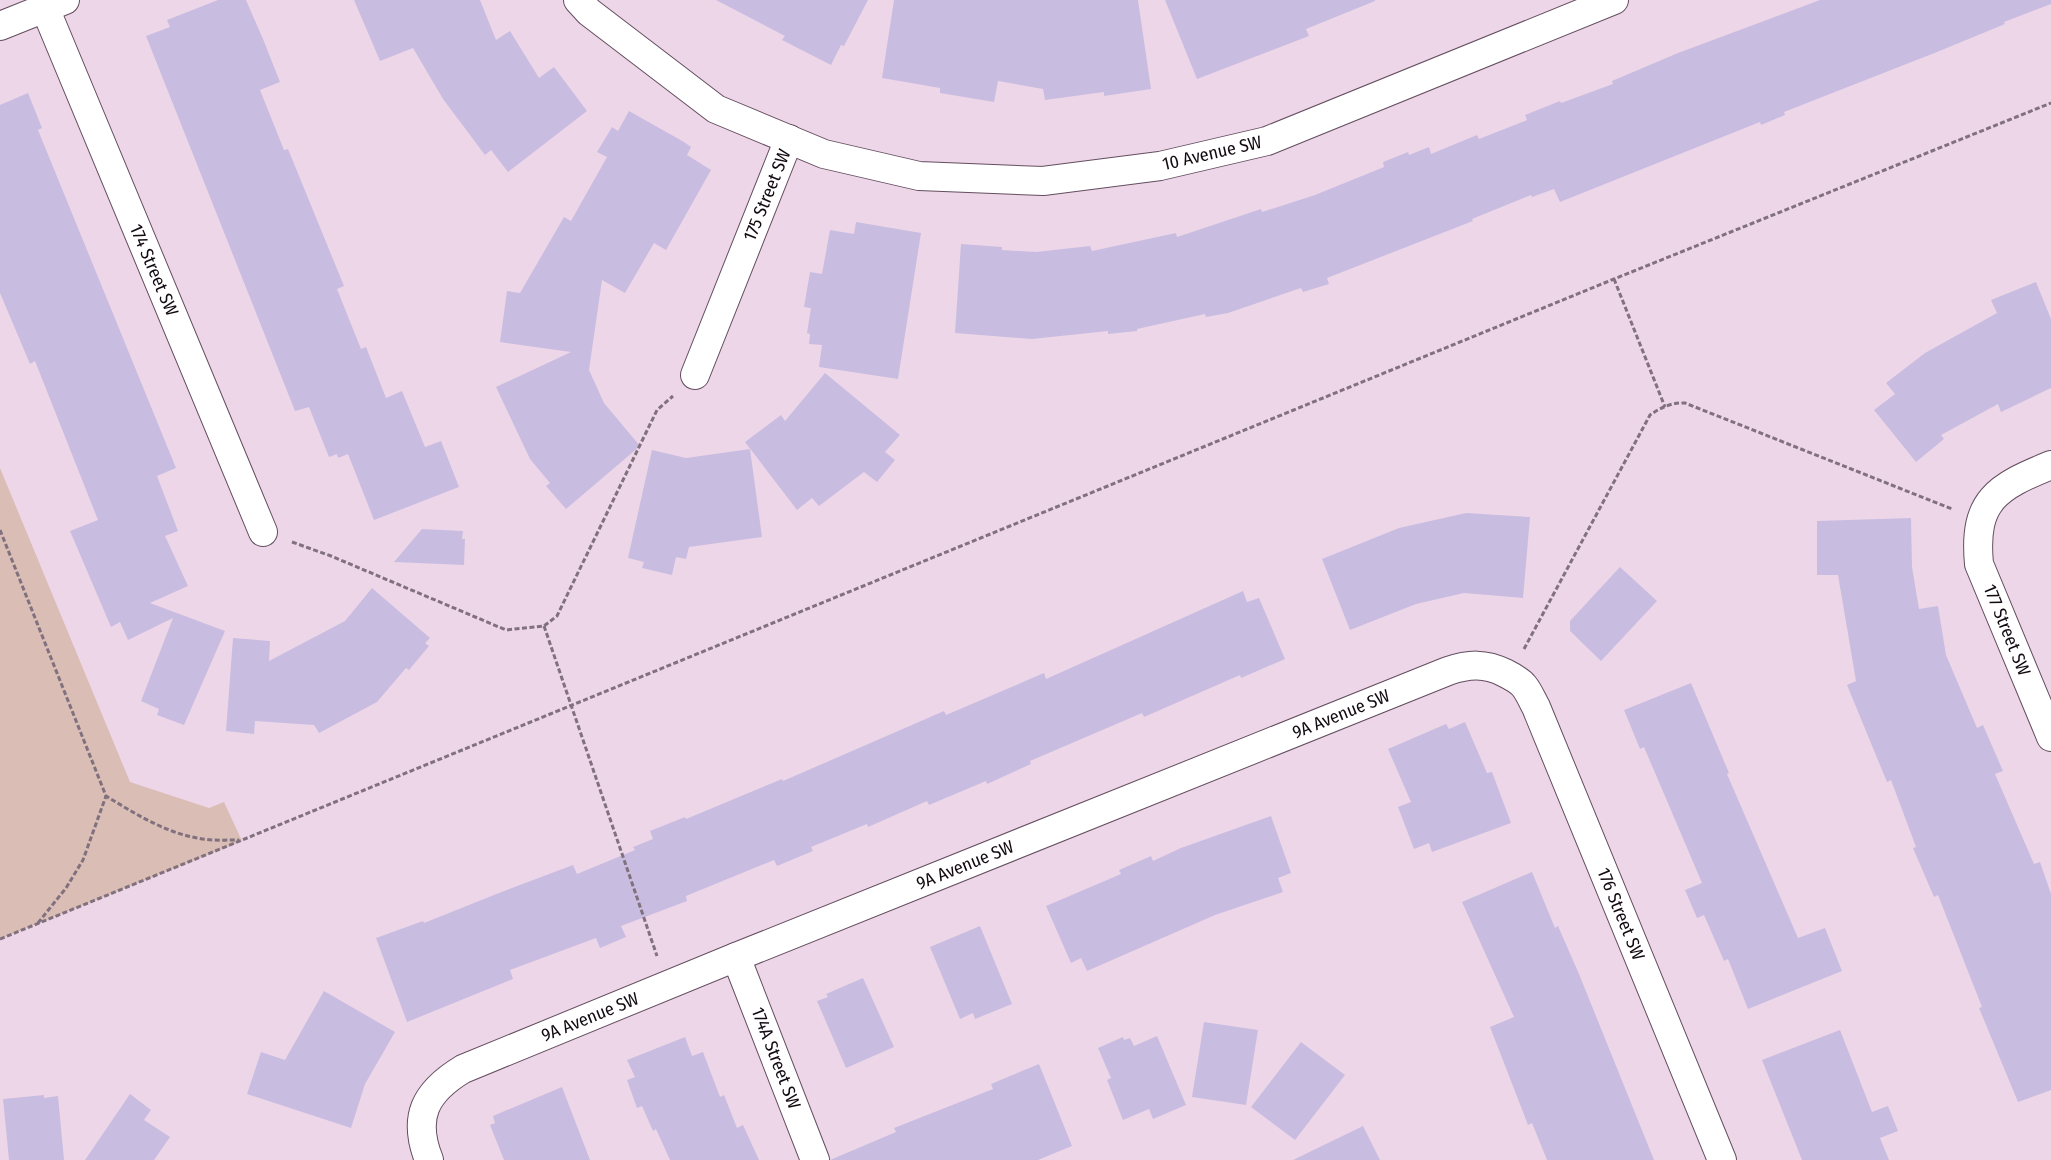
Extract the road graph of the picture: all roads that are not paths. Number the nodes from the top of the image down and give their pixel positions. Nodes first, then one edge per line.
1 (578, 0) edge
2 (1605, 2) edge
3 (55, 4) edge
4 (0, 26) edge
5 (789, 140) junction
6 (695, 375) road end
7 (2051, 465) edge
8 (263, 532) road end
9 (1510, 675) joint
10 (2051, 737) edge
11 (736, 957) junction
12 (429, 1160) edge
13 (815, 1160) edge
14 (1722, 1160) edge

1 - 5 street, 175 Street SW
2 - 5 street, 10 Avenue SW
3 - 4 street
3 - 8 street, 174 Street SW
5 - 6 street, 175 Street SW
7 - 10 street, 177 Street SW
9 - 11 street, 9A Avenue SW
9 - 14 street, 176 Street SW
11 - 12 street, 9A Avenue SW
11 - 13 street, 174A Street SW

